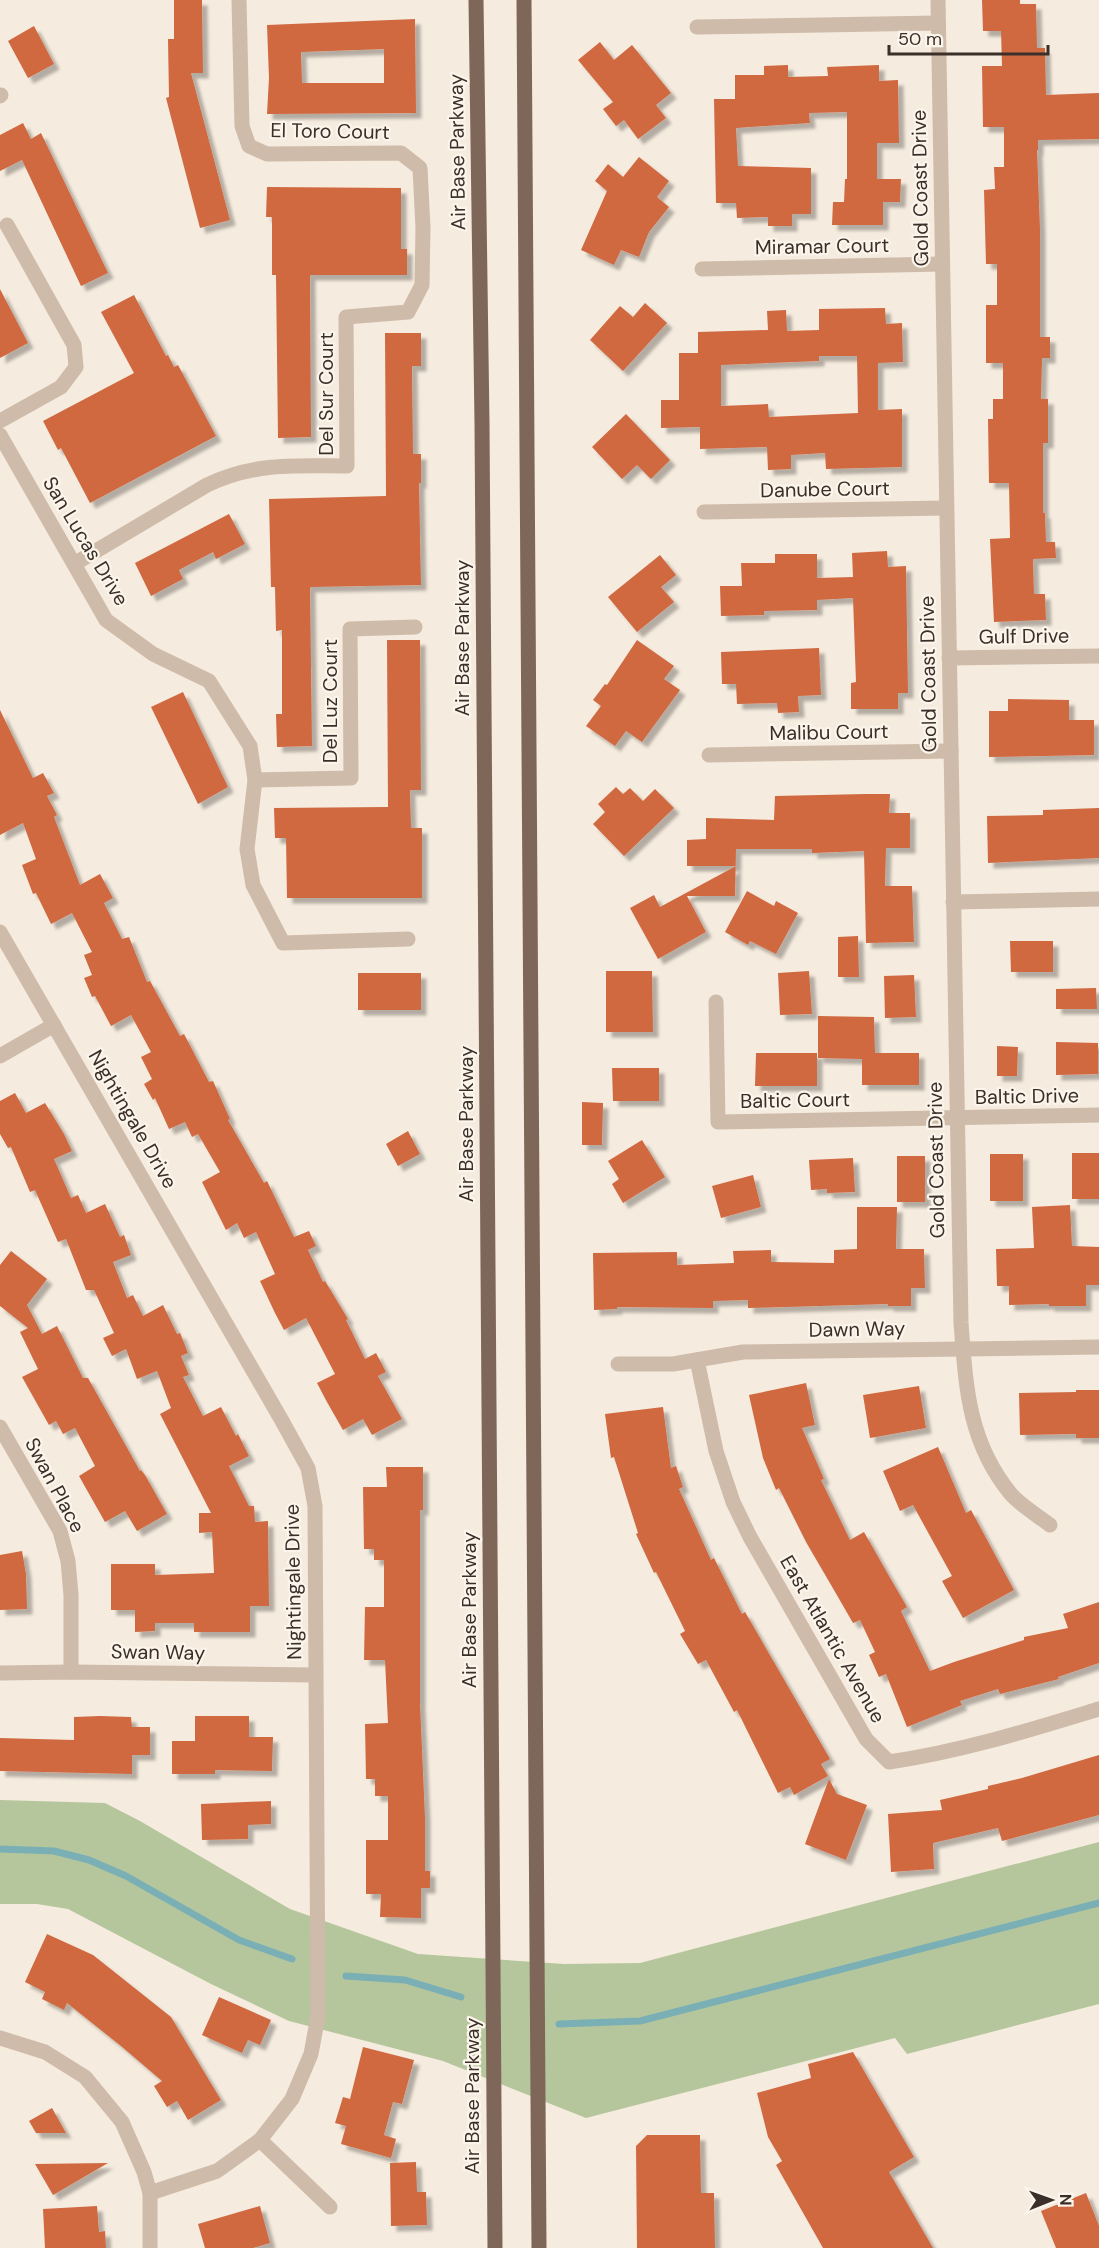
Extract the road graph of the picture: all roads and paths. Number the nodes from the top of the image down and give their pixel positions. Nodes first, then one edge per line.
1 (239, 0) edge
2 (476, 0) edge
3 (524, 0) edge
4 (938, 0) edge
5 (938, 23) junction
6 (697, 27) dead end
7 (7, 225) dead end
8 (423, 228) joint
9 (942, 264) junction
10 (702, 269) dead end
11 (0, 421) edge
12 (0, 435) edge
13 (946, 508) junction
14 (704, 512) dead end
15 (74, 564) junction
16 (416, 627) dead end
17 (1099, 656) edge
18 (950, 658) junction
19 (951, 751) junction
20 (709, 755) dead end
21 (255, 780) junction
22 (1099, 899) edge
23 (953, 902) junction
24 (0, 932) edge
25 (408, 939) dead end
26 (716, 1002) dead end
27 (54, 1025) junction
28 (0, 1056) edge
29 (1099, 1115) edge
30 (956, 1118) junction
31 (1099, 1347) edge
32 (963, 1348) junction
33 (698, 1360) junction
34 (618, 1364) dead end
35 (0, 1427) edge
36 (1050, 1525) dead end
37 (71, 1672) junction
38 (0, 1673) edge
39 (315, 1675) junction
40 (1099, 1709) edge
41 (0, 2038) edge
42 (260, 2139) junction
43 (150, 2193) junction
44 (330, 2207) dead end
45 (150, 2248) edge
46 (495, 2248) edge
47 (539, 2248) edge

1 - 8 street, El Toro Court
2 - 46 main road, Air Base Parkway
3 - 47 main road
4 - 5 street, Gold Coast Drive
5 - 6 street
5 - 9 street, Gold Coast Drive
7 - 11 street
8 - 15 street, Del Sur Court
9 - 10 street, Miramar Court
9 - 13 street, Gold Coast Drive
12 - 15 street, San Lucas Drive
13 - 14 street, Danube Court
13 - 18 street, Gold Coast Drive
15 - 21 street, San Lucas Drive
16 - 21 street, Del Luz Court
17 - 18 street, Gulf Drive
18 - 19 street, Gold Coast Drive
19 - 20 street, Malibu Court
19 - 23 street, Gold Coast Drive
21 - 25 street
22 - 23 street
23 - 30 street, Gold Coast Drive
24 - 27 street, Nightingale Drive
26 - 30 street, Baltic Court
27 - 28 street
27 - 39 street, Nightingale Drive
29 - 30 street, Baltic Drive
30 - 32 street, Gold Coast Drive
31 - 32 street, Dawn Way
32 - 33 street, Dawn Way
32 - 36 street, Gold Coast Drive
33 - 34 street, Dawn Way
33 - 40 street, East Atlantic Avenue
35 - 37 street, Swan Place
37 - 38 street, Swan Way
37 - 39 street, Swan Way
39 - 42 street, Nightingale Drive
41 - 43 street
42 - 43 street, Nightingale Drive
42 - 44 street
43 - 45 street

